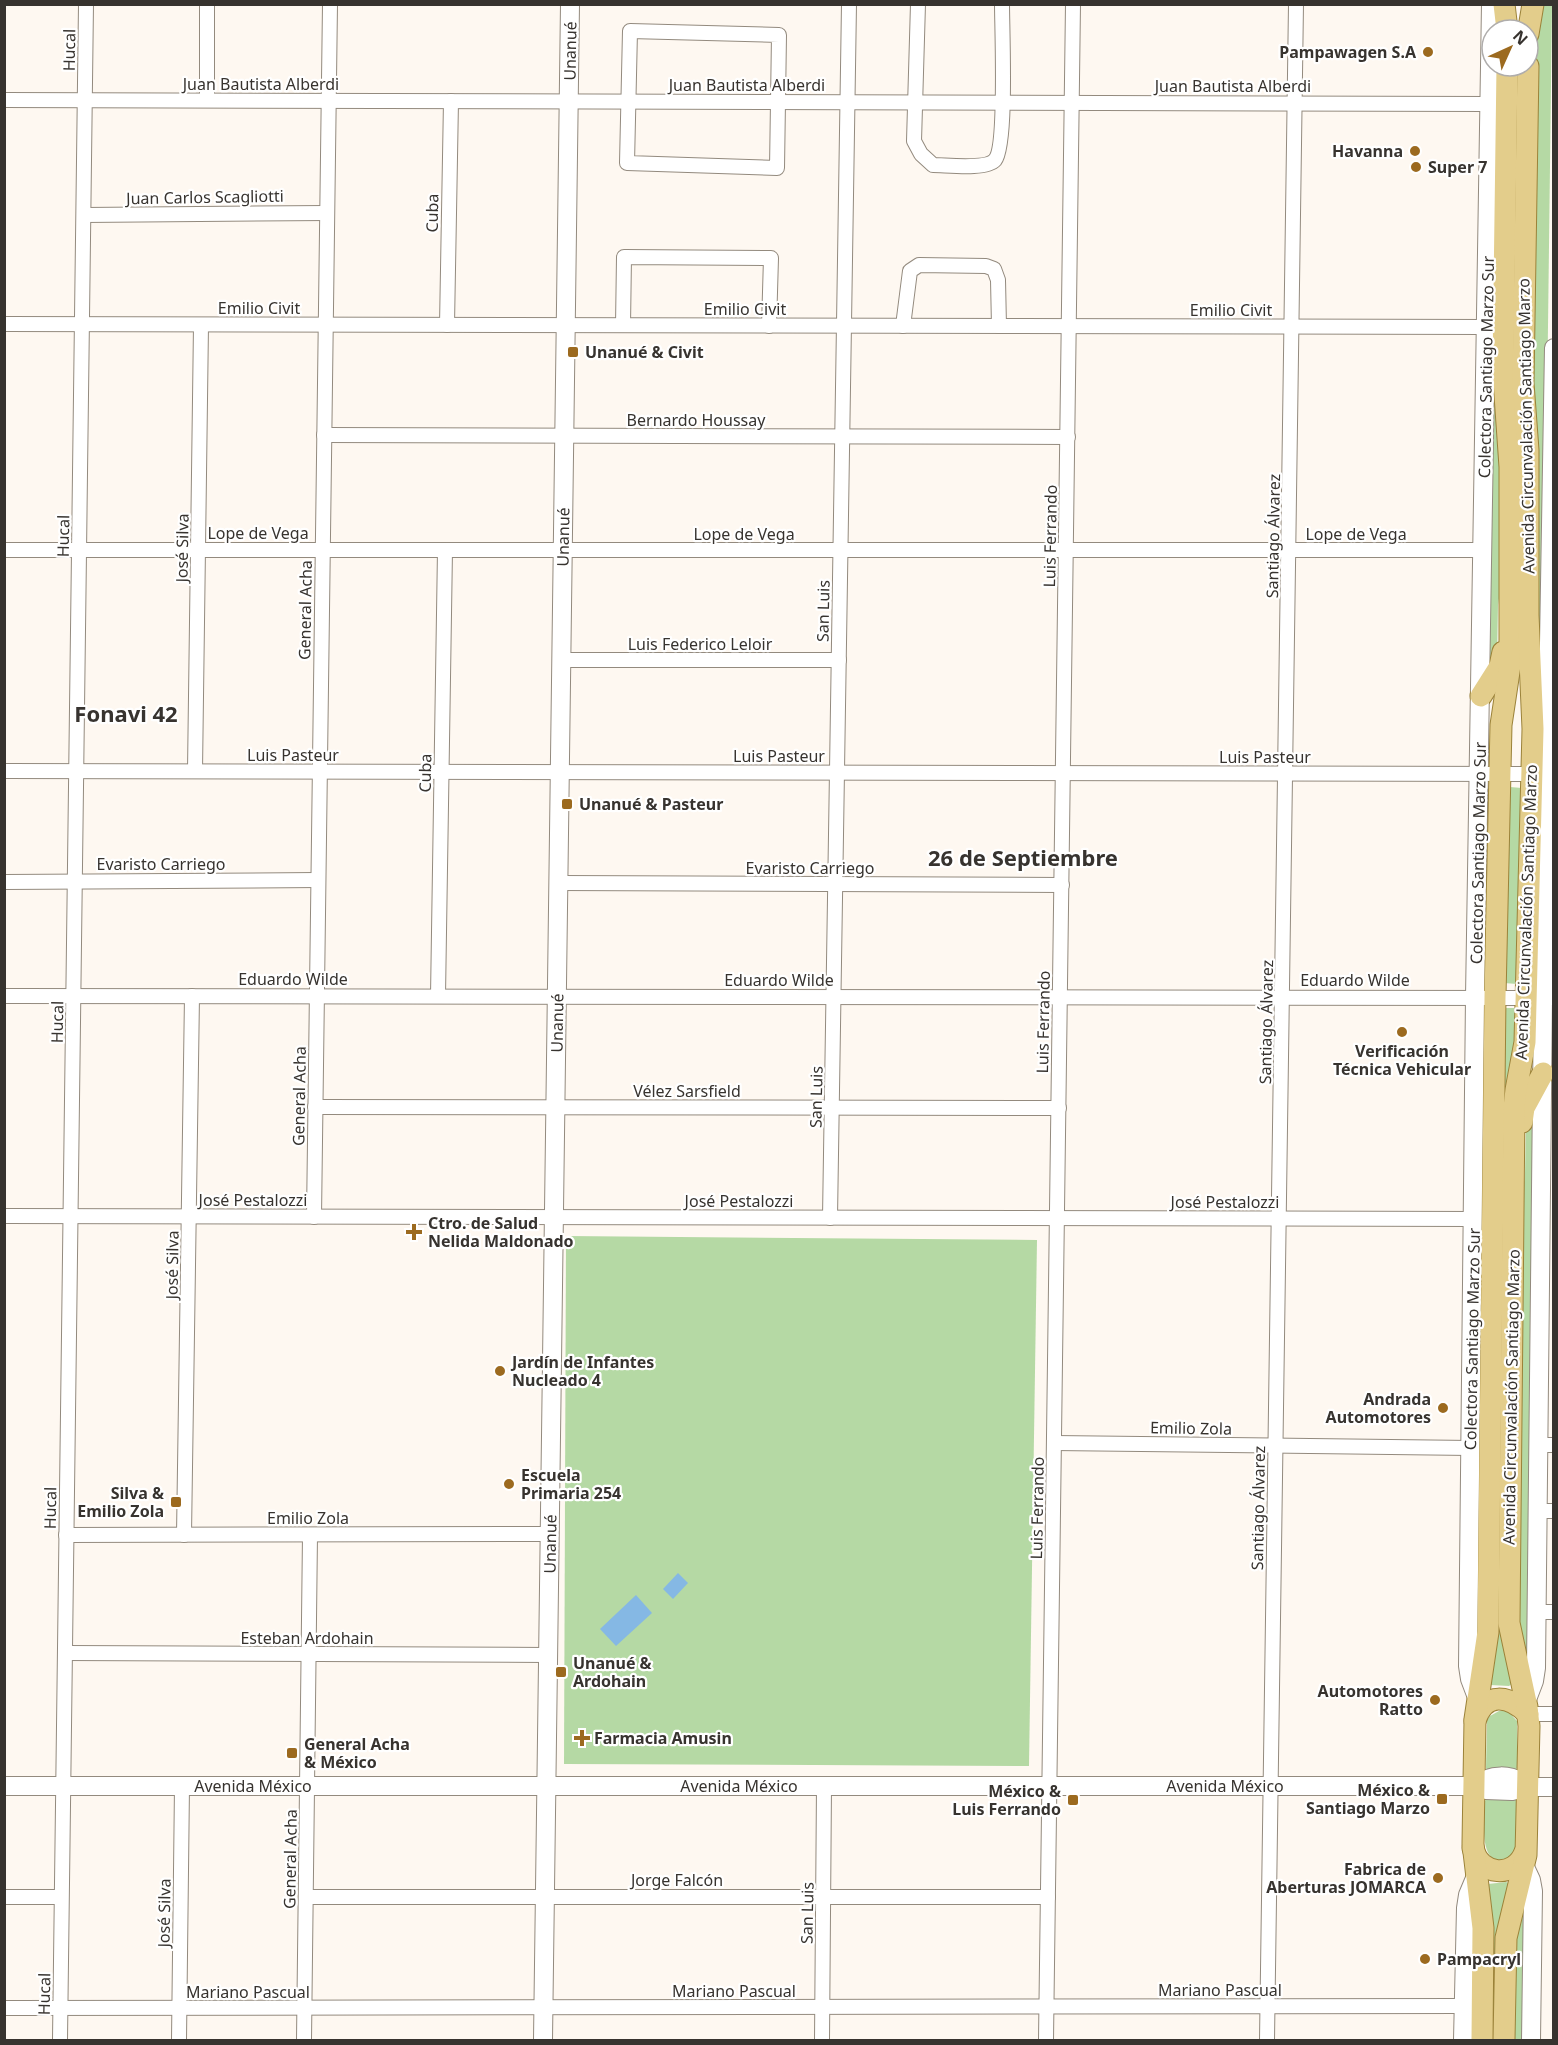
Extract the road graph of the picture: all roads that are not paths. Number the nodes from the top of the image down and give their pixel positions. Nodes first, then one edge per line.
1 (86, 4) edge
2 (207, 4) edge
3 (330, 4) edge
4 (570, 4) edge
5 (849, 4) edge
6 (918, 4) edge
7 (1002, 4) edge
8 (1073, 4) edge
9 (1296, 4) edge
10 (1491, 4) edge
11 (1507, 78) edge
12 (1528, 78) edge
13 (4, 100) edge
14 (85, 100) junction
15 (207, 100) junction
16 (328, 101) junction
17 (451, 101) junction
18 (569, 101) junction
19 (628, 102) junction
20 (778, 102) junction
21 (847, 102) junction
22 (916, 102) junction
23 (1004, 103) junction
24 (1072, 103) junction
25 (1295, 103) junction
26 (1489, 104) junction
27 (327, 213) junction
28 (84, 215) junction
29 (4, 324) edge
30 (82, 324) junction
31 (201, 325) junction
32 (326, 325) junction
33 (447, 325) junction
34 (566, 325) junction
35 (623, 325) junction
36 (769, 326) junction
37 (844, 326) junction
38 (903, 326) junction
39 (999, 326) junction
40 (1069, 326) junction
41 (1292, 327) junction
42 (1486, 327) junction
43 (1554, 348) edge
44 (324, 435) junction
45 (565, 436) junction
46 (842, 436) junction
47 (1068, 437) junction
48 (4, 550) edge
49 (79, 550) junction
50 (198, 550) junction
51 (323, 550) junction
52 (445, 550) junction
53 (563, 550) junction
54 (841, 550) junction
55 (1066, 550) junction
56 (1289, 550) junction
57 (1483, 550) junction
58 (1552, 553) edge
59 (1510, 565) junction
60 (562, 660) junction
61 (839, 660) junction
62 (1481, 696) junction
63 (4, 771) edge
64 (76, 771) junction
65 (195, 771) junction
66 (320, 772) junction
67 (442, 772) junction
68 (560, 772) junction
69 (837, 773) junction
70 (1063, 773) junction
71 (1286, 774) junction
72 (1490, 774) junction
73 (1544, 774) edge
74 (318, 880) junction
75 (75, 881) junction
76 (4, 882) edge
77 (559, 883) junction
78 (836, 884) junction
79 (1062, 885) junction
80 (4, 996) edge
81 (74, 996) junction
82 (192, 996) junction
83 (317, 996) junction
84 (438, 996) junction
85 (557, 996) junction
86 (834, 996) junction
87 (1060, 996) junction
88 (1282, 997) junction
89 (1485, 997) junction
90 (1541, 998) edge
91 (1543, 1073) junction
92 (315, 1107) junction
93 (556, 1107) junction
94 (832, 1107) junction
95 (1059, 1108) junction
96 (4, 1216) edge
97 (70, 1216) junction
98 (189, 1216) junction
99 (314, 1217) junction
100 (554, 1217) junction
101 (830, 1218) junction
102 (1057, 1218) junction
103 (1279, 1219) junction
104 (1474, 1219) junction
105 (1548, 1222) edge
106 (1513, 1227) junction
107 (1054, 1443) junction
108 (1546, 1445) edge
109 (1276, 1446) junction
110 (1471, 1448) junction
111 (1546, 1511) edge
112 (550, 1534) junction
113 (66, 1535) junction
114 (184, 1535) junction
115 (310, 1535) junction
116 (1545, 1612) edge
117 (65, 1653) junction
118 (309, 1654) junction
119 (548, 1655) junction
120 (1478, 1700) junction
121 (1527, 1708) junction
122 (1554, 1714) edge
123 (1475, 1725) junction
124 (4, 1786) edge
125 (63, 1786) junction
126 (182, 1786) junction
127 (307, 1786) junction
128 (546, 1786) junction
129 (824, 1786) junction
130 (1050, 1786) junction
131 (1271, 1786) junction
132 (1474, 1786) junction
133 (1528, 1787) junction
134 (1554, 1787) edge
135 (1473, 1844) junction
136 (1525, 1855) junction
137 (1476, 1876) junction
138 (4, 1897) edge
139 (62, 1897) junction
140 (306, 1897) junction
141 (545, 1897) junction
142 (823, 1897) junction
143 (1048, 1897) junction
144 (1268, 2006) junction
145 (1464, 2006) junction
146 (543, 2007) junction
147 (822, 2007) junction
148 (1047, 2007) junction
149 (4, 2008) edge
150 (60, 2008) junction
151 (179, 2008) junction
152 (304, 2008) junction
153 (60, 2040) edge
154 (179, 2040) edge
155 (304, 2040) edge
156 (543, 2040) edge
157 (822, 2040) edge
158 (1046, 2040) edge
159 (1267, 2040) edge
160 (1463, 2040) edge
161 (1482, 2040) edge
162 (1504, 2040) edge
163 (1531, 2040) edge

1 - 14 street, Hucal
2 - 15 street
3 - 16 street, General Acha
4 - 18 street, Unanué
5 - 21 street, San Luis
6 - 22 street
7 - 23 street
8 - 24 street, Luis Ferrando
9 - 25 street, Santiago Álvarez
10 - 26 street, Colectora Santiago Marzo Sur
11 - 59 main road, Avenida Circunvalación Santiago Marzo
12 - 73 main road, Avenida Circunvalación Santiago Marzo
13 - 14 street, Juan Bautista Alberdi
14 - 15 street, Juan Bautista Alberdi
14 - 28 street, Hucal
15 - 16 street, Juan Bautista Alberdi
16 - 17 street, Juan Bautista Alberdi
16 - 27 street, General Acha
17 - 18 street, Juan Bautista Alberdi
17 - 33 street, Cuba
18 - 19 street, Juan Bautista Alberdi
18 - 34 street, Unanué
19 - 20 street, Juan Bautista Alberdi
19 - 20 street
19 - 20 street
20 - 21 street, Juan Bautista Alberdi
21 - 22 street, Juan Bautista Alberdi
21 - 37 street, San Luis
22 - 23 street, Juan Bautista Alberdi
22 - 23 street
23 - 24 street, Juan Bautista Alberdi
24 - 25 street, Juan Bautista Alberdi
24 - 40 street, Luis Ferrando
25 - 26 street, Juan Bautista Alberdi
25 - 41 street, Santiago Álvarez
26 - 42 street, Colectora Santiago Marzo Sur
27 - 28 street, Juan Carlos Scagliotti
27 - 32 street, General Acha
28 - 30 street, Hucal
29 - 30 street, Emilio Civit
30 - 31 street, Emilio Civit
30 - 49 street, Hucal
31 - 32 street, Emilio Civit
31 - 50 street, José Silva
32 - 33 street, Emilio Civit
32 - 44 street, General Acha
33 - 34 street, Emilio Civit
34 - 35 street, Emilio Civit
34 - 45 street, Unanué
35 - 36 street, Emilio Civit
35 - 36 street
36 - 37 street, Emilio Civit
37 - 38 street, Emilio Civit
37 - 46 street, San Luis
38 - 39 street, Emilio Civit
38 - 39 street
39 - 40 street, Emilio Civit
40 - 41 street, Emilio Civit
40 - 47 street, Luis Ferrando
41 - 42 street, Emilio Civit
41 - 56 street, Santiago Álvarez
42 - 57 street, Colectora Santiago Marzo Sur
43 - 58 street
44 - 45 street, Bernardo Houssay
44 - 51 street, General Acha
45 - 46 street, Bernardo Houssay
45 - 53 street, Unanué
46 - 47 street, Bernardo Houssay
46 - 54 street, San Luis
47 - 55 street, Luis Ferrando
48 - 49 street, Lope de Vega
49 - 50 street, Lope de Vega
49 - 64 street, Hucal
50 - 51 street, Lope de Vega
50 - 65 street, José Silva
51 - 52 street, Lope de Vega
51 - 66 street, General Acha
52 - 53 street, Lope de Vega
52 - 67 street, Cuba
53 - 54 street, Lope de Vega
53 - 60 street, Unanué
54 - 55 street, Lope de Vega
54 - 61 street, San Luis
55 - 56 street, Lope de Vega
55 - 70 street, Luis Ferrando
56 - 57 street, Lope de Vega
56 - 71 street, Santiago Álvarez
57 - 62 street, Colectora Santiago Marzo Sur
58 - 73 street
59 - 62 main road
59 - 72 main road, Avenida Circunvalación Santiago Marzo
60 - 61 street, Luis Federico Leloir
60 - 68 street, Unanué
61 - 69 street, San Luis
62 - 72 street, Colectora Santiago Marzo Sur
63 - 64 street, Luis Pasteur
64 - 65 street, Luis Pasteur
64 - 75 street, Hucal
65 - 66 street, Luis Pasteur
66 - 67 street, Luis Pasteur
66 - 74 street, General Acha
67 - 68 street, Luis Pasteur
67 - 84 street, Cuba
68 - 69 street, Luis Pasteur
68 - 77 street, Unanué
69 - 70 street, Luis Pasteur
69 - 78 street, San Luis
70 - 71 street, Luis Pasteur
70 - 79 street, Luis Ferrando
71 - 72 street, Luis Pasteur
71 - 88 street, Santiago Álvarez
72 - 73 street, Luis Pasteur
72 - 89 main road, Avenida Circunvalación Santiago Marzo
73 - 90 main road, Avenida Circunvalación Santiago Marzo
74 - 75 street, Evaristo Carriego
74 - 83 street, General Acha
75 - 76 street, Evaristo Carriego
75 - 81 street, Hucal
77 - 78 street, Evaristo Carriego
77 - 85 street, Unanué
78 - 79 street, Evaristo Carriego
78 - 86 street, San Luis
79 - 87 street, Luis Ferrando
80 - 81 street, Eduardo Wilde
81 - 82 street, Eduardo Wilde
81 - 97 street, Hucal
82 - 83 street, Eduardo Wilde
82 - 98 street, José Silva
83 - 84 street, Eduardo Wilde
83 - 92 street, General Acha
84 - 85 street, Eduardo Wilde
85 - 86 street, Eduardo Wilde
85 - 93 street, Unanué
86 - 87 street, Eduardo Wilde
86 - 94 street, San Luis
87 - 88 street, Eduardo Wilde
87 - 95 street, Luis Ferrando
88 - 89 street, Eduardo Wilde
88 - 103 street, Santiago Álvarez
89 - 90 street, Eduardo Wilde
89 - 104 street, Colectora Santiago Marzo Sur
89 - 120 main road, Avenida Circunvalación Santiago Marzo
90 - 91 street
90 - 106 main road, Avenida Circunvalación Santiago Marzo
91 - 105 street
91 - 106 main road
92 - 93 street, Vélez Sarsfield
92 - 99 street, General Acha
93 - 94 street, Vélez Sarsfield
93 - 100 street, Unanué
94 - 95 street, Vélez Sarsfield
94 - 101 street, San Luis
95 - 102 street, Luis Ferrando
96 - 97 street, José Pestalozzi
97 - 98 street, José Pestalozzi
97 - 113 street, Hucal
98 - 99 street, José Pestalozzi
98 - 114 street, José Silva
99 - 100 street, José Pestalozzi
100 - 101 street, José Pestalozzi
100 - 112 street, Unanué
101 - 102 street, José Pestalozzi
102 - 103 street, José Pestalozzi
102 - 107 street, Luis Ferrando
103 - 104 street, José Pestalozzi
103 - 109 street, Santiago Álvarez
104 - 110 street, Colectora Santiago Marzo Sur
105 - 108 street
106 - 121 main road, Avenida Circunvalación Santiago Marzo
107 - 109 street, Emilio Zola
107 - 130 street, Luis Ferrando
108 - 111 street
109 - 110 street, Emilio Zola
109 - 131 street, Santiago Álvarez
110 - 120 street, Colectora Santiago Marzo Sur
111 - 116 street
112 - 115 street, Emilio Zola
112 - 119 street, Unanué
113 - 114 street, Emilio Zola
113 - 117 street, Hucal
114 - 115 street, Emilio Zola
115 - 118 street, General Acha
116 - 121 street
117 - 118 street, Esteban Ardohain
117 - 125 street, Hucal
118 - 119 street, Esteban Ardohain
118 - 127 street, General Acha
119 - 128 street, Unanué
120 - 123 main road, Avenida Circunvalación Santiago Marzo
121 - 122 street
121 - 123 main road
121 - 133 main road, Avenida Circunvalación Santiago Marzo
123 - 132 main road, Avenida Circunvalación Santiago Marzo
124 - 125 street, Avenida México
125 - 126 street, Avenida México
125 - 139 street, Hucal
126 - 127 street, Avenida México
126 - 151 street, José Silva
127 - 128 street, Avenida México
127 - 140 street, General Acha
128 - 129 street, Avenida México
128 - 141 street, Unanué
129 - 130 street, Avenida México
129 - 142 street, San Luis
130 - 131 street, Avenida México
130 - 143 street, Luis Ferrando
131 - 132 street, Avenida México
131 - 144 street, Santiago Álvarez
132 - 133 street, Avenida México
132 - 135 main road, Avenida Circunvalación Santiago Marzo
133 - 134 street, Avenida México
133 - 136 main road, Avenida Circunvalación Santiago Marzo
135 - 136 main road
135 - 137 main road, Avenida Circunvalación Santiago Marzo
136 - 162 main road, Avenida Circunvalación Santiago Marzo
136 - 163 street
137 - 145 street
137 - 161 main road, Avenida Circunvalación Santiago Marzo
138 - 139 street
139 - 150 street, Hucal
140 - 141 street, Jorge Falcón
140 - 152 street, General Acha
141 - 142 street, Jorge Falcón
141 - 146 street, Unanué
142 - 143 street, Jorge Falcón
142 - 147 street, San Luis
143 - 148 street, Luis Ferrando
144 - 145 street, Mariano Pascual
144 - 148 street, Mariano Pascual
144 - 159 street, Santiago Álvarez
145 - 160 street
146 - 147 street, Mariano Pascual
146 - 152 street, Mariano Pascual
146 - 156 street, Unanué
147 - 148 street, Mariano Pascual
147 - 157 street, San Luis
148 - 158 street, Luis Ferrando
149 - 150 street, Mariano Pascual
150 - 151 street, Mariano Pascual
150 - 153 street, Hucal
151 - 152 street, Mariano Pascual
151 - 154 street, José Silva
152 - 155 street, General Acha

